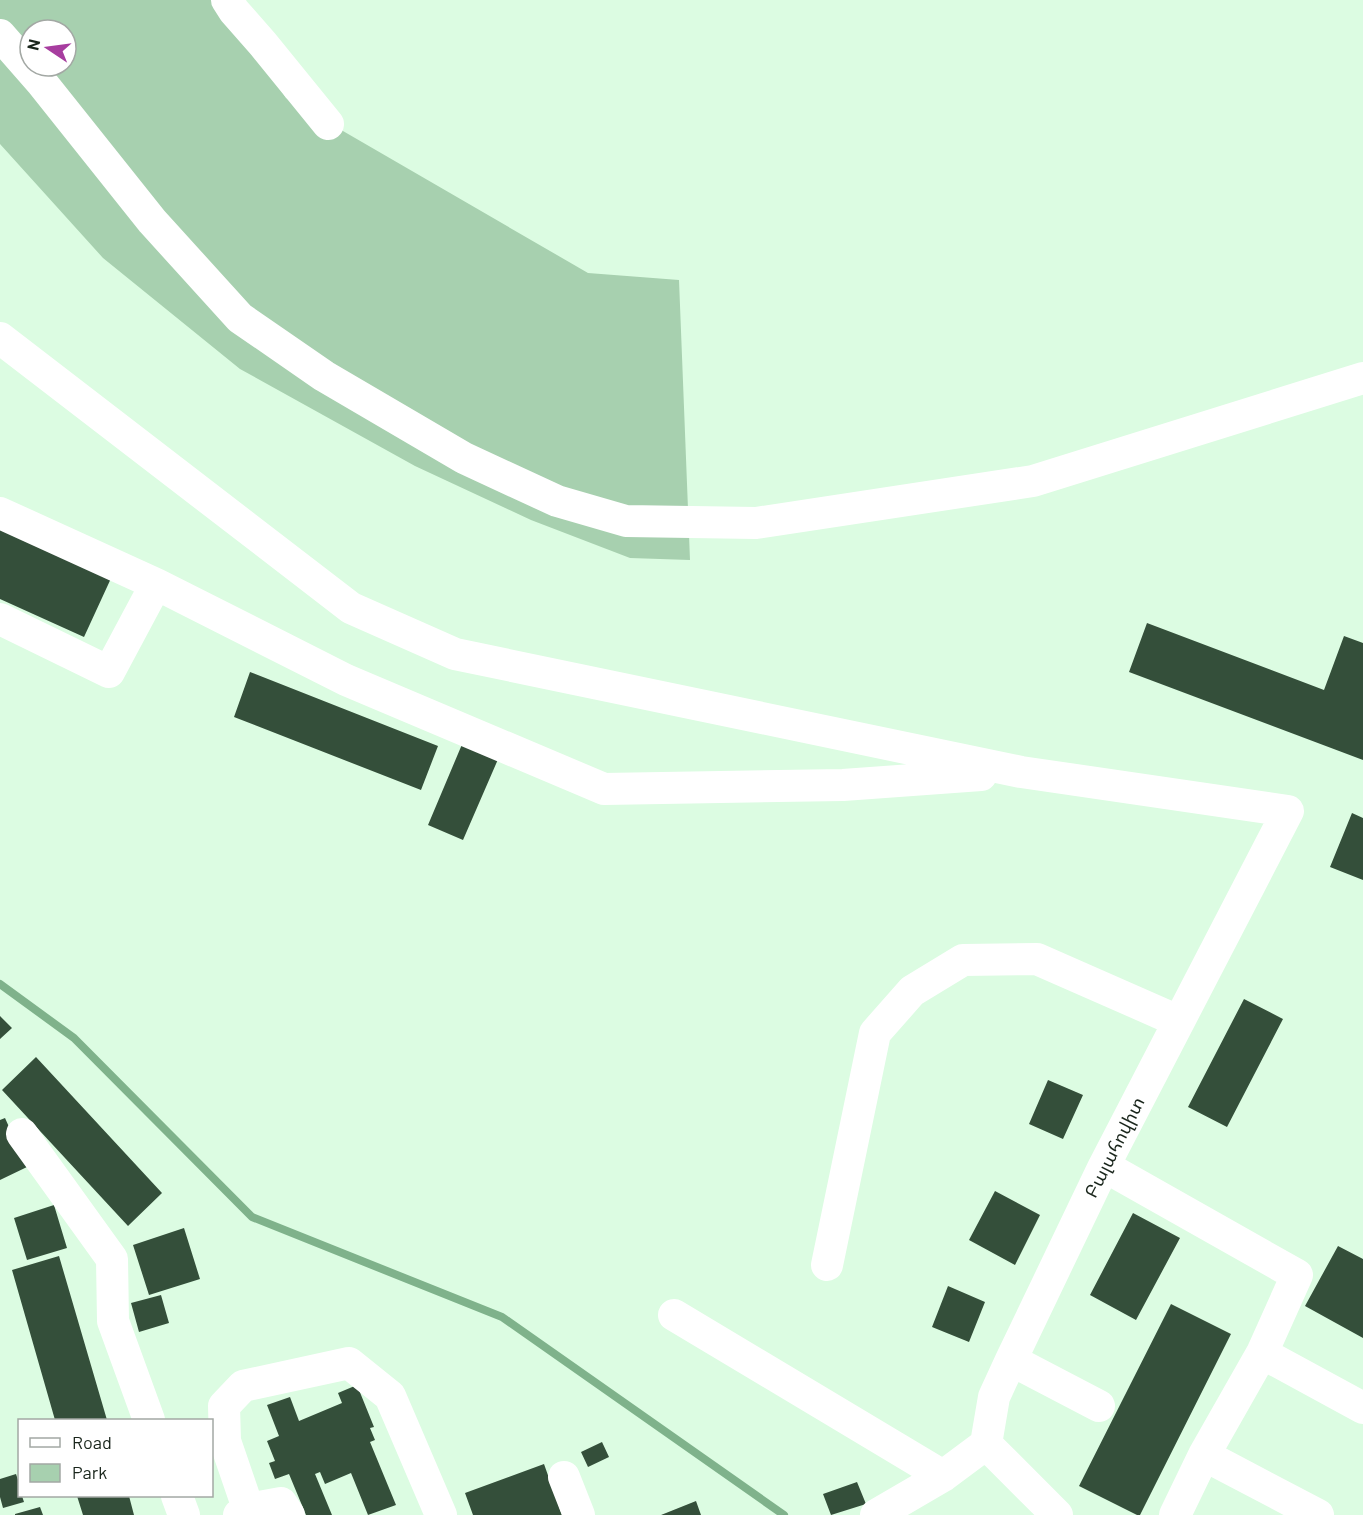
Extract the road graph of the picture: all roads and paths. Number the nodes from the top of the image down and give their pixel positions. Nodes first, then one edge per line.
1 (227, 0) edge
2 (0, 35) edge
3 (328, 124) dead end
4 (0, 338) edge
5 (1363, 378) edge
6 (0, 513) edge
7 (156, 584) junction
8 (0, 619) edge
9 (1021, 772) junction
10 (1178, 1021) junction
11 (22, 1134) dead end
12 (1104, 1166) junction
13 (827, 1265) dead end
14 (674, 1315) dead end
15 (1262, 1353) junction
16 (1011, 1360) junction
17 (1099, 1406) dead end
18 (1363, 1408) edge
19 (149, 1419) edge
20 (987, 1444) junction
21 (1204, 1455) junction
22 (943, 1476) junction
23 (564, 1477) dead end
24 (177, 1497) edge
25 (244, 1513) edge
26 (184, 1515) edge
27 (290, 1515) edge
28 (441, 1515) edge
29 (579, 1515) edge
30 (876, 1515) edge
31 (1057, 1515) edge
32 (1175, 1515) edge
33 (1318, 1515) edge

1 - 3 street
2 - 5 street
4 - 9 street
6 - 7 street
7 - 8 street
7 - 9 street
9 - 10 street, Բալահովիտ
10 - 12 street, Բալահովիտ
10 - 13 street
11 - 19 street
12 - 15 street
12 - 16 street, Բալահովիտ
14 - 22 street
15 - 18 street
15 - 21 street
16 - 17 street
16 - 20 street, Բալահովիտ
20 - 22 street
20 - 31 street
21 - 32 street
21 - 33 street
22 - 30 street
23 - 29 street
24 - 26 street
25 - 27 street
25 - 28 street

